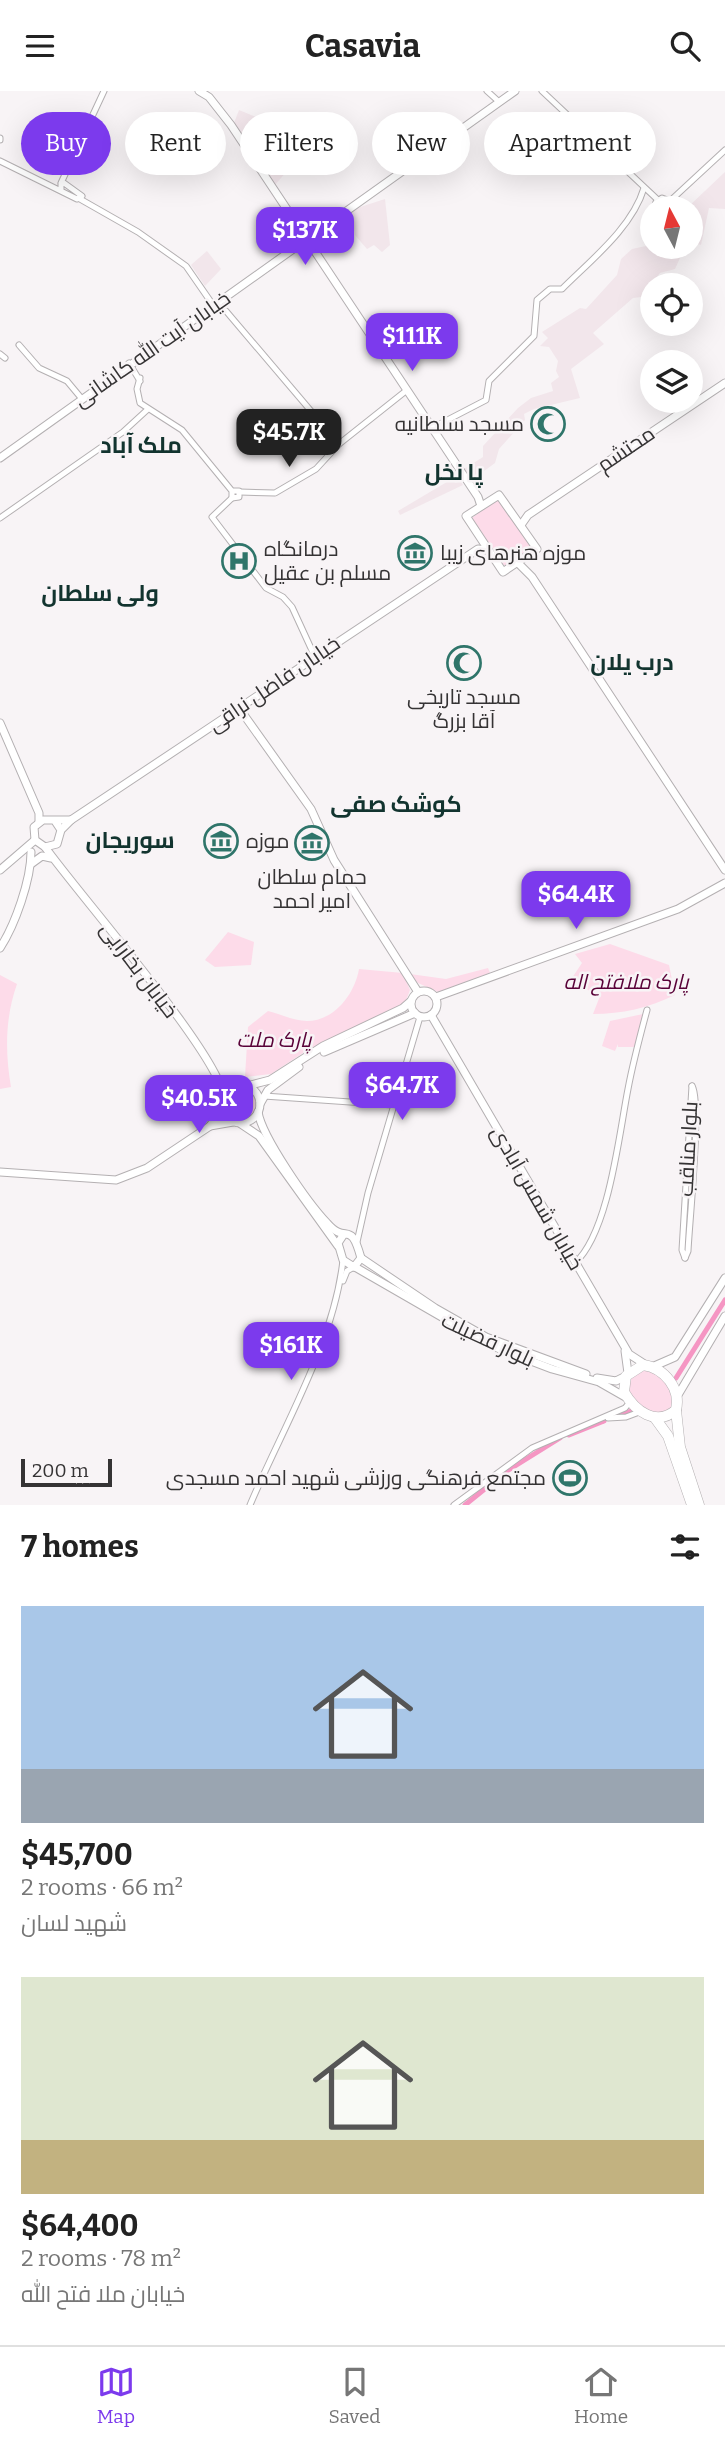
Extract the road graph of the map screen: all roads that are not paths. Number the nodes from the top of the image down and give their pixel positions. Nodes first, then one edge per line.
1 (104, 91) edge
2 (199, 91) edge
3 (487, 91) edge
4 (509, 91) edge
5 (515, 91) edge
6 (542, 91) edge
7 (497, 100) junction
8 (725, 149) edge
9 (0, 161) edge
10 (62, 184) junction
11 (647, 190) junction
12 (653, 196) edge
13 (675, 196) edge
14 (360, 200) junction
15 (303, 240) junction
16 (214, 303) junction
17 (19, 345) dead end
18 (130, 364) junction
19 (725, 383) edge
20 (407, 390) junction
21 (82, 398) junction
22 (147, 410) junction
23 (433, 429) junction
24 (339, 444) junction
25 (0, 457) edge
26 (232, 495) junction
27 (484, 504) junction
28 (527, 515) junction
29 (515, 517) junction
30 (0, 518) edge
31 (521, 525) junction
32 (480, 538) junction
33 (478, 549) junction
34 (488, 550) junction
35 (520, 560) junction
36 (315, 657) junction
37 (239, 708) junction
38 (0, 723) edge
39 (39, 813) junction
40 (51, 820) junction
41 (71, 820) junction
42 (38, 822) junction
43 (61, 830) junction
44 (40, 845) junction
45 (54, 846) junction
46 (31, 852) junction
47 (16, 858) junction
48 (57, 862) junction
49 (31, 864) junction
50 (724, 868) edge
51 (0, 870) edge
52 (725, 883) edge
53 (725, 889) edge
54 (715, 890) junction
55 (0, 948) edge
56 (418, 992) junction
57 (436, 997) junction
58 (411, 1001) junction
59 (647, 1010) dead end
60 (417, 1015) junction
61 (431, 1015) junction
62 (218, 1075) junction
63 (238, 1086) junction
64 (247, 1086) junction
65 (264, 1090) junction
66 (223, 1097) junction
67 (393, 1105) junction
68 (222, 1108) junction
69 (259, 1108) junction
70 (237, 1123) junction
71 (210, 1126) junction
72 (0, 1172) edge
73 (360, 1221) junction
74 (344, 1234) junction
75 (357, 1242) junction
76 (338, 1246) junction
77 (361, 1258) junction
78 (685, 1258) joint
79 (343, 1260) junction
80 (575, 1263) junction
81 (355, 1267) junction
82 (725, 1278) edge
83 (725, 1316) edge
84 (485, 1339) junction
85 (623, 1344) junction
86 (650, 1366) junction
87 (627, 1374) junction
88 (678, 1395) junction
89 (629, 1400) junction
90 (676, 1410) junction
91 (642, 1411) junction
92 (601, 1418) junction
93 (655, 1418) junction
94 (287, 1431) junction
95 (252, 1505) edge
96 (454, 1505) edge
97 (692, 1505) edge
98 (699, 1505) edge

1 - 10 street
2 - 15 main road
3 - 7 street
4 - 7 main road
5 - 14 main road
6 - 11 street
7 - 14 main road
8 - 13 street
9 - 10 street
10 - 16 street
11 - 12 street
11 - 23 street
14 - 15 main road, خیابان آیت الله کاشانی
15 - 16 main road, خیابان آیت الله کاشانی
15 - 20 main road
16 - 18 main road, خیابان آیت الله کاشانی
16 - 24 street
17 - 21 street
18 - 21 main road, خیابان آیت الله کاشانی
18 - 22 street
19 - 28 main road, محتشم
20 - 23 main road
20 - 24 street
21 - 25 main road, خیابان آیت الله کاشانی
22 - 26 street
22 - 30 street
23 - 27 main road
24 - 26 street
26 - 36 street
27 - 29 main road
27 - 32 main road
28 - 29 main road, محتشم
28 - 31 main road, محتشم
29 - 31 main road
31 - 35 main road
32 - 33 main road
32 - 34 main road
33 - 34 main road
33 - 36 main road, خیابان فاضل نراقی
34 - 35 main road
35 - 50 main road
36 - 37 main road, خیابان فاضل نراقی
37 - 41 main road, خیابان فاضل نراقی
37 - 56 main road
38 - 39 main road
39 - 40 main road
39 - 42 main road
40 - 41 main road
40 - 42 main road
40 - 43 main road
41 - 43 main road, خیابان فاضل نراقی
42 - 44 main road
43 - 45 main road
44 - 45 main road
44 - 46 main road
44 - 47 main road
44 - 48 main road, خیابان بخارایی
45 - 48 main road, خیابان بخارایی
46 - 47 main road
46 - 49 main road
47 - 51 main road
48 - 49 main road
48 - 62 main road, خیابان بخارایی
49 - 55 main road
50 - 54 main road
52 - 54 main road
53 - 54 main road
54 - 57 main road
56 - 57 main road
56 - 58 main road
57 - 61 main road
58 - 60 main road
58 - 65 main road
59 - 80 street
60 - 61 main road
60 - 65 main road
60 - 67 street
61 - 80 main road, خیابان شمس آبادی
62 - 63 main road, خیابان بخارایی
62 - 66 main road, خیابان بخارایی
63 - 64 main road
63 - 66 main road
64 - 65 main road
64 - 69 main road
65 - 67 street
65 - 69 main road
66 - 68 main road
67 - 73 street
68 - 70 main road
68 - 71 main road
69 - 70 main road
69 - 74 main road
70 - 71 main road
70 - 76 main road
71 - 72 main road
73 - 74 street
73 - 75 street
74 - 75 main road
74 - 76 main road
75 - 77 main road
76 - 79 main road
77 - 81 main road
77 - 84 main road, بلوار فضیلت
78 - 78 street, بلوار مناقب
79 - 81 main road, بلوار فضیلت
79 - 94 street
80 - 85 main road, خیابان شمس آبادی
81 - 84 main road, بلوار فضیلت
81 - 94 street
82 - 86 main road
83 - 88 main road
84 - 87 main road, بلوار فضیلت
84 - 89 main road, بلوار فضیلت
85 - 86 main road
85 - 87 main road
86 - 87 highway
86 - 88 highway
87 - 89 highway
88 - 90 highway
89 - 91 highway
89 - 92 street
90 - 93 highway
90 - 98 highway
91 - 92 street
91 - 93 highway
92 - 96 street
93 - 97 highway
94 - 95 street

